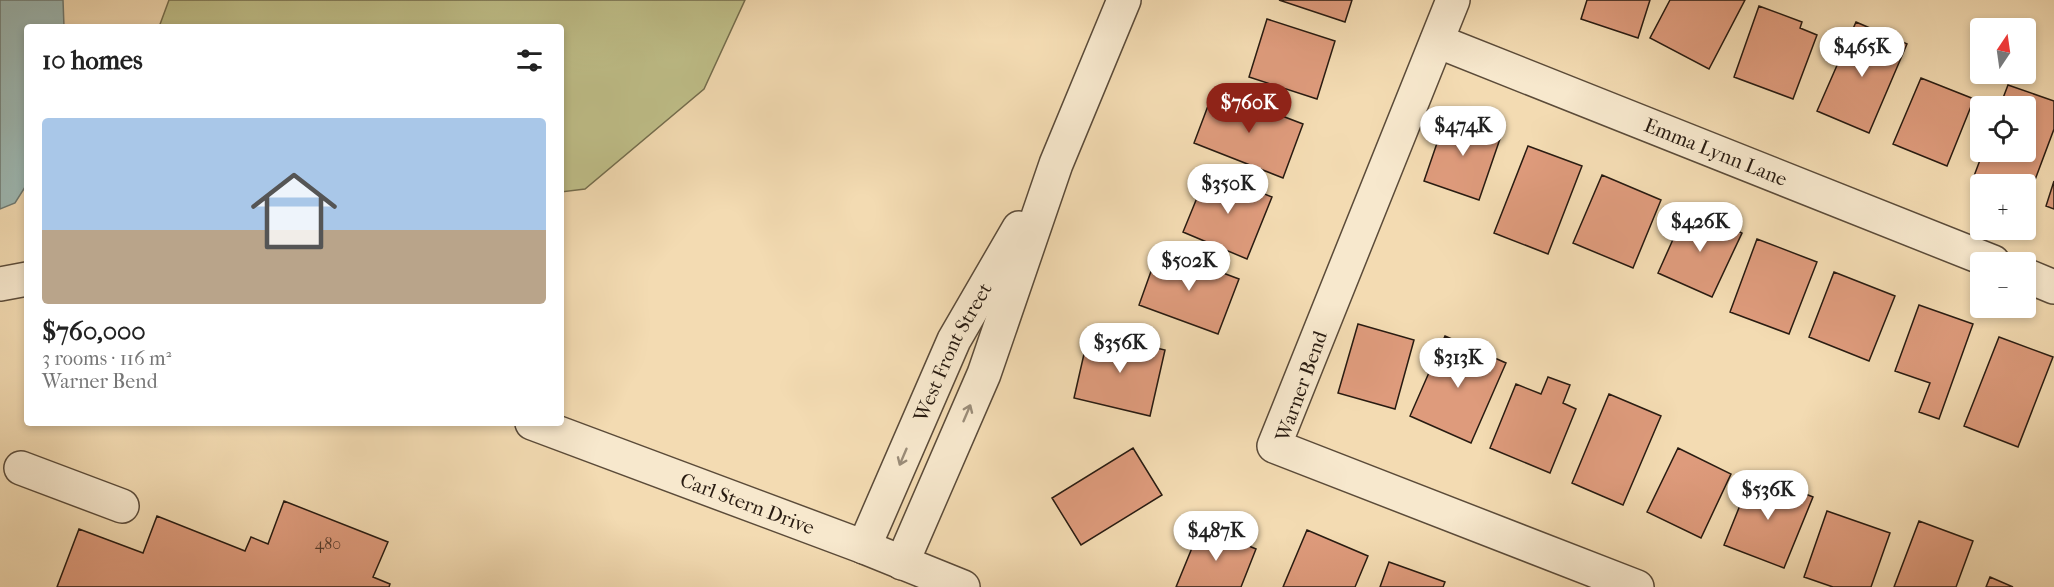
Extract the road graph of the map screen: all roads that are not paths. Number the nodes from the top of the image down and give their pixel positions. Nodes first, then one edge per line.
1 (1124, 0) edge
2 (1453, 0) edge
3 (1437, 41) junction
4 (1056, 164) junction
5 (1970, 253) edge
6 (2036, 280) edge
7 (2054, 287) edge
8 (540, 426) edge
9 (11, 474) edge
10 (122, 506) dead end
11 (864, 548) junction
12 (902, 562) junction
13 (963, 587) edge
14 (1637, 587) edge

1 - 4 street, West Front Street
2 - 3 street, Warner Bend
3 - 5 street, Emma Lynn Lane
3 - 14 street, Warner Bend
4 -> 11 street, West Front Street
12 -> 4 street, West Front Street
6 - 7 street
8 - 11 street, Carl Stern Drive
9 - 10 street
11 - 12 street, Carl Stern Drive
12 - 13 street, Carl Stern Drive

